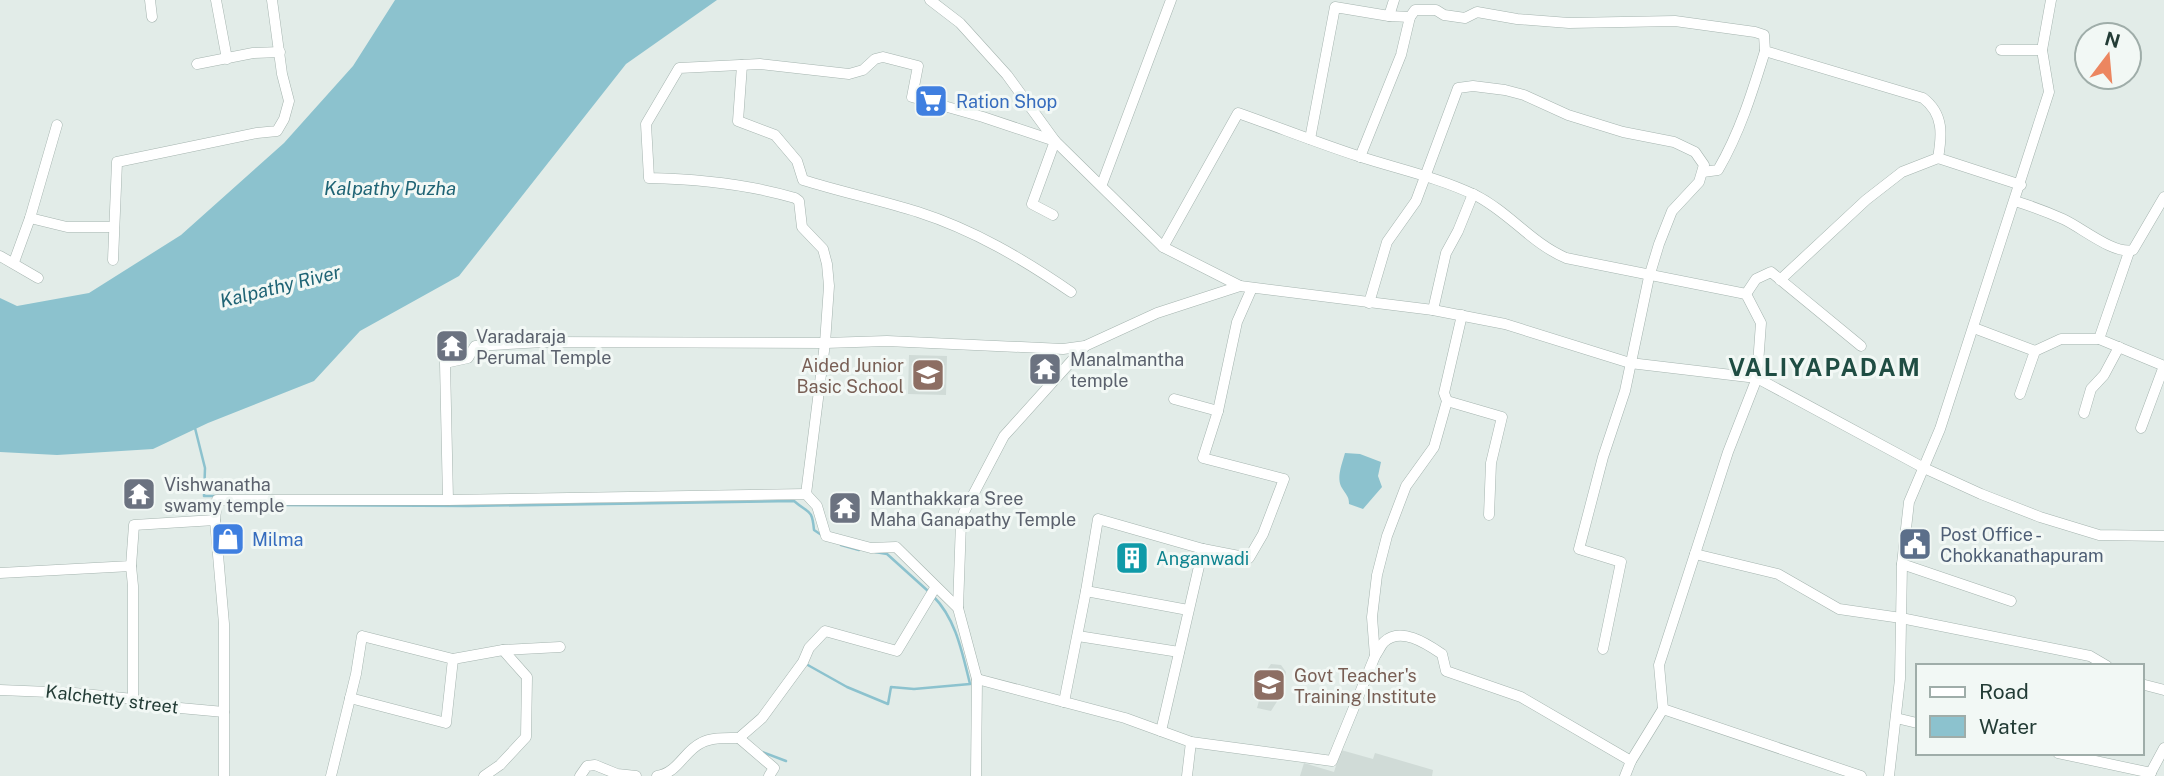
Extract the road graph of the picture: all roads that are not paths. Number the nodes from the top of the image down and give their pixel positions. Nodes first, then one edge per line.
1 (150, 0) edge
2 (216, 0) edge
3 (272, 0) edge
4 (930, 0) edge
5 (1171, 0) edge
6 (1394, 0) edge
7 (2051, 0) edge
8 (1335, 4) edge
9 (1389, 16) junction
10 (152, 17) dead end
11 (1410, 17) junction
12 (2001, 50) dead end
13 (2042, 50) junction
14 (1765, 51) junction
15 (279, 52) junction
16 (227, 59) junction
17 (197, 64) dead end
18 (741, 65) junction
19 (57, 125) dead end
20 (1310, 139) junction
21 (1055, 141) junction
22 (1360, 157) junction
23 (1938, 158) junction
24 (1703, 172) junction
25 (1425, 174) junction
26 (805, 181) junction
27 (1102, 184) junction
28 (2021, 185) junction
29 (1473, 194) junction
30 (2164, 197) edge
31 (795, 198) junction
32 (2015, 201) junction
33 (1053, 215) dead end
34 (30, 218) junction
35 (114, 227) junction
36 (1163, 247) junction
37 (2129, 252) junction
38 (0, 256) edge
39 (113, 260) dead end
40 (14, 262) junction
41 (1649, 276) junction
42 (38, 278) dead end
43 (1780, 280) junction
44 (1240, 286) junction
45 (1252, 288) junction
46 (1071, 292) dead end
47 (1746, 294) junction
48 (1369, 303) junction
49 (1433, 310) junction
50 (1462, 315) junction
51 (1973, 328) junction
52 (2099, 339) junction
53 (825, 343) junction
54 (1085, 346) junction
55 (1861, 346) dead end
56 (2119, 347) junction
57 (2035, 351) junction
58 (1630, 363) junction
59 (2164, 366) edge
60 (1757, 378) junction
61 (2020, 394) dead end
62 (1174, 399) dead end
63 (1447, 401) junction
64 (1218, 411) junction
65 (2084, 413) dead end
66 (2141, 428) dead end
67 (1923, 468) junction
68 (806, 494) junction
69 (448, 500) junction
70 (1489, 515) dead end
71 (215, 520) junction
72 (2164, 536) edge
73 (1203, 549) junction
74 (1695, 554) junction
75 (1902, 564) junction
76 (131, 566) junction
77 (0, 573) edge
78 (935, 588) junction
79 (1086, 592) junction
80 (2011, 601) dead end
81 (958, 608) junction
82 (1188, 610) junction
83 (1901, 618) junction
84 (1078, 636) junction
85 (560, 647) dead end
86 (1603, 649) dead end
87 (503, 650) junction
88 (1179, 652) junction
89 (1375, 656) junction
90 (453, 659) junction
91 (2104, 664) edge
92 (978, 679) junction
93 (2143, 685) edge
94 (0, 690) edge
95 (2164, 690) edge
96 (350, 698) junction
97 (133, 699) junction
98 (1064, 702) junction
99 (1663, 709) junction
100 (224, 712) junction
101 (1896, 718) junction
102 (1916, 723) edge
103 (1161, 731) junction
104 (739, 738) junction
105 (1191, 741) junction
106 (2164, 748) edge
107 (2066, 755) edge
108 (1631, 761) junction
109 (2150, 775) edge
110 (224, 776) edge
111 (331, 776) edge
112 (484, 776) edge
113 (580, 776) edge
114 (636, 776) edge
115 (657, 776) edge
116 (769, 776) edge
117 (976, 776) edge
118 (1187, 776) edge
119 (1625, 776) edge
120 (1861, 776) edge
121 (1889, 776) edge

1 - 10 street
2 - 16 street
3 - 15 street
4 - 21 street
5 - 27 street
6 - 9 street
7 - 13 street
8 - 9 street
8 - 20 street
9 - 11 street
11 - 14 street
11 - 22 street
12 - 13 street
13 - 28 street
14 - 23 street
14 - 24 street
15 - 16 street
15 - 35 street
16 - 17 street
18 - 21 street
18 - 26 street
18 - 31 street
19 - 34 street
20 - 22 street
20 - 36 street
21 - 27 street
21 - 33 street
22 - 25 street
23 - 28 street
23 - 43 street
24 - 25 street
24 - 41 street
25 - 29 street
25 - 48 street
26 - 31 street
26 - 46 street
27 - 36 street
28 - 32 street
29 - 41 street
29 - 49 street
30 - 37 street
31 - 53 street
32 - 37 street
32 - 51 street
34 - 35 street
34 - 40 street
35 - 39 street
36 - 44 street
37 - 52 street
38 - 40 street
40 - 42 street
41 - 47 street
41 - 58 street
43 - 47 street
43 - 55 street
44 - 45 street
44 - 54 street
45 - 48 street
45 - 64 street
47 - 60 street
48 - 49 street
49 - 50 street
50 - 58 street
50 - 63 street
51 - 57 street
51 - 67 street
52 - 56 street
52 - 57 street
53 - 54 street
53 - 68 street
53 - 69 street
54 - 81 street
56 - 59 street
56 - 65 street
57 - 61 street
58 - 60 street
58 - 86 street
59 - 66 street
60 - 67 street
60 - 74 street
62 - 64 street
63 - 70 street
63 - 89 street
64 - 73 street
67 - 72 street
67 - 75 street
68 - 69 street
68 - 78 street
69 - 71 street
71 - 76 street
71 - 100 street
73 - 79 street
73 - 82 street
74 - 83 street
74 - 99 street
75 - 80 street
75 - 83 street
76 - 77 street
76 - 97 street
78 - 81 street
78 - 104 street
79 - 82 street
79 - 84 street
81 - 92 street
82 - 88 street
83 - 91 street
83 - 101 street
84 - 88 street
84 - 98 street
85 - 87 street
87 - 90 street
87 - 112 street
88 - 103 street
89 - 105 street
89 - 108 street
90 - 96 street
90 - 96 street
92 - 98 street
92 - 117 street
93 - 95 street
94 - 97 street, Kalchetty street
96 - 111 street
97 - 100 street, Kalchetty street
98 - 103 street
99 - 108 street
99 - 120 street
100 - 110 street
101 - 102 street
101 - 121 street
103 - 105 street
104 - 115 street
104 - 116 street
105 - 118 street
106 - 109 street
107 - 109 street
108 - 119 street
113 - 114 street

